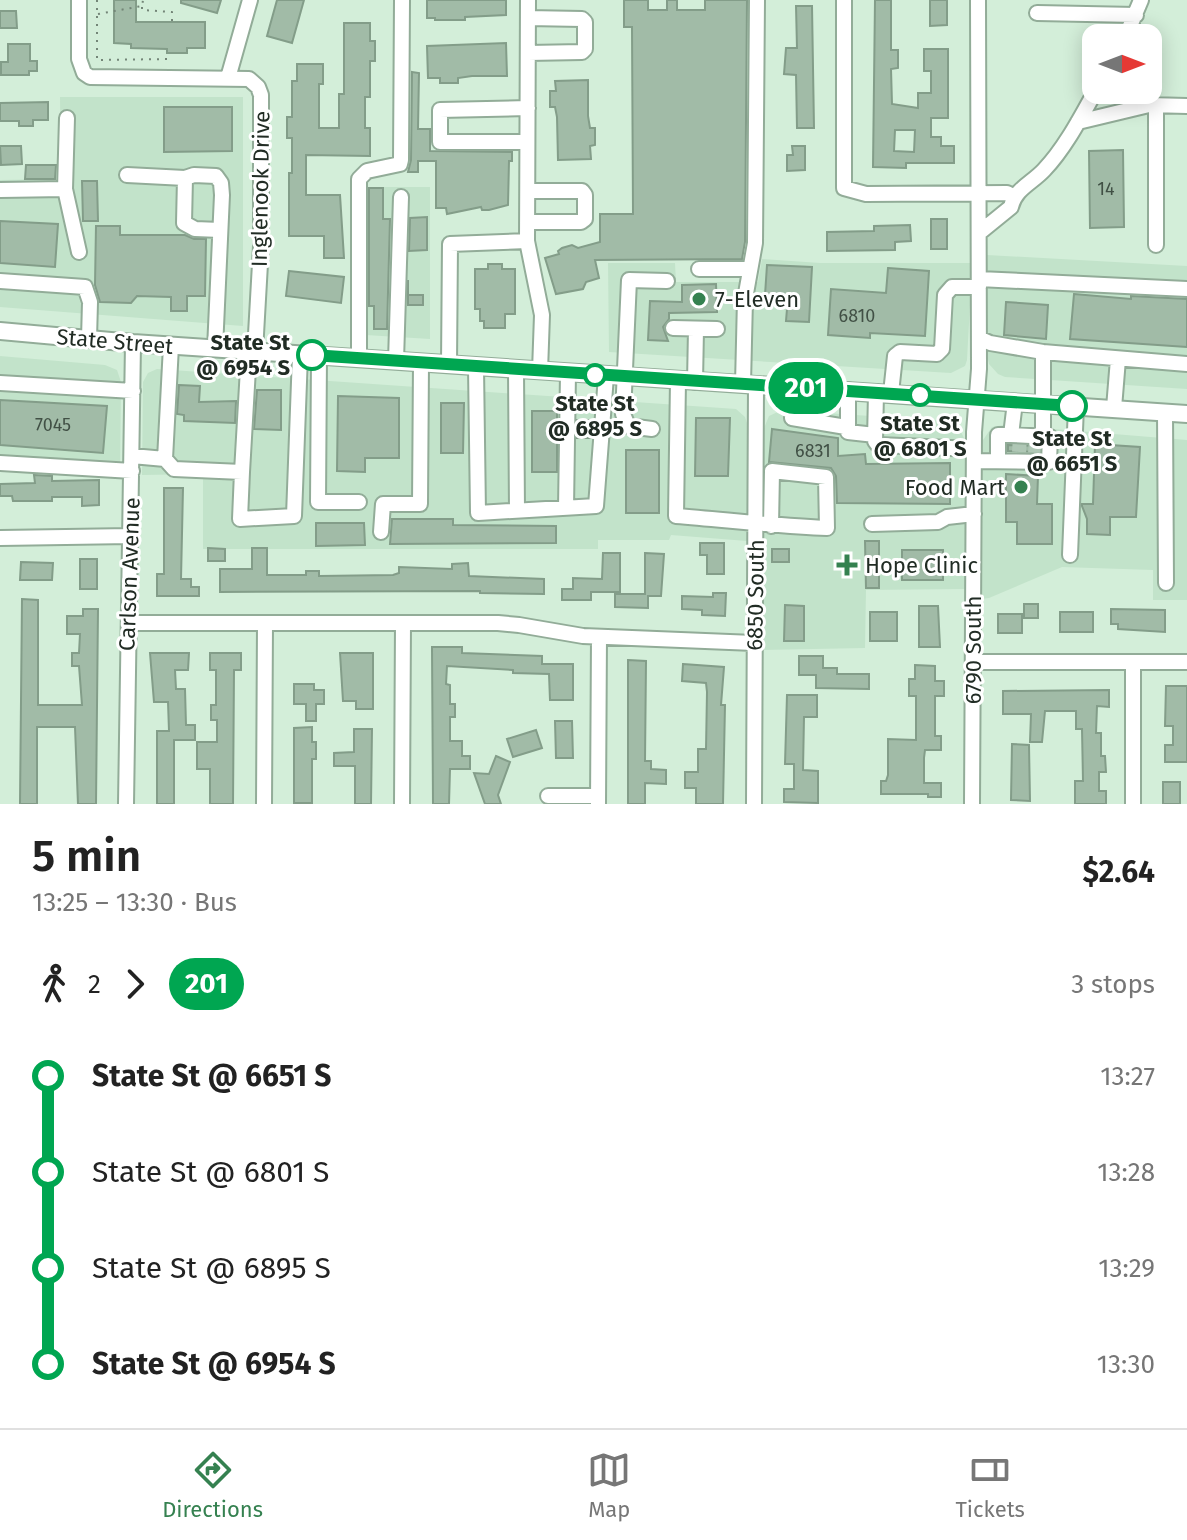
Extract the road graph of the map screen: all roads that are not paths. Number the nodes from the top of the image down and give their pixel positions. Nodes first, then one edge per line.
1 (79, 0) edge
2 (250, 0) edge
3 (402, 0) edge
4 (528, 0) edge
5 (757, 0) edge
6 (844, 0) edge
7 (978, 0) edge
8 (1141, 0) edge
9 (1037, 13) dead end
10 (1136, 15) junction
11 (528, 18) junction
12 (1132, 24) edge
13 (528, 53) junction
14 (228, 78) junction
15 (1088, 104) edge
16 (1156, 105) junction
17 (1187, 106) edge
18 (528, 108) junction
19 (67, 118) dead end
20 (1078, 122) junction
21 (527, 142) junction
22 (127, 175) dead end
23 (185, 178) junction
24 (65, 189) junction
25 (0, 190) edge
26 (528, 191) junction
27 (978, 195) junction
28 (1013, 196) junction
29 (401, 197) dead end
30 (527, 222) junction
31 (220, 230) junction
32 (979, 233) junction
33 (527, 241) junction
34 (1156, 245) dead end
35 (79, 252) dead end
36 (699, 269) dead end
37 (750, 269) junction
38 (0, 281) edge
39 (667, 281) dead end
40 (979, 283) junction
41 (1187, 289) edge
42 (673, 328) dead end
43 (696, 329) junction
44 (717, 329) dead end
45 (0, 331) edge
46 (979, 338) junction
47 (89, 339) junction
48 (133, 343) junction
49 (171, 346) junction
50 (215, 349) junction
51 (252, 351) junction
52 (1043, 352) junction
53 (300, 355) junction
54 (319, 356) junction
55 (359, 359) junction
56 (1118, 359) junction
57 (396, 361) junction
58 (421, 363) junction
59 (1187, 364) edge
60 (449, 365) junction
61 (476, 367) junction
62 (516, 370) junction
63 (540, 371) junction
64 (568, 373) junction
65 (606, 376) junction
66 (624, 377) junction
67 (687, 381) junction
68 (0, 383) edge
69 (749, 385) junction
70 (848, 390) junction
71 (133, 391) junction
72 (884, 393) junction
73 (976, 399) junction
74 (1015, 402) junction
75 (1044, 404) junction
76 (1076, 406) junction
77 (1114, 408) junction
78 (1165, 412) junction
79 (1187, 414) edge
80 (792, 418) dead end
81 (846, 427) junction
82 (652, 429) dead end
83 (875, 435) junction
84 (1027, 445) junction
85 (974, 455) junction
86 (165, 459) junction
87 (998, 461) junction
88 (0, 463) edge
89 (132, 464) junction
90 (242, 472) junction
91 (359, 502) dead end
92 (566, 508) junction
93 (517, 511) junction
94 (974, 514) junction
95 (755, 522) junction
96 (872, 524) dead end
97 (771, 526) junction
98 (381, 532) dead end
99 (131, 536) junction
100 (0, 538) edge
101 (1070, 555) dead end
102 (1166, 583) dead end
103 (129, 623) junction
104 (403, 623) junction
105 (265, 624) junction
106 (599, 637) junction
107 (754, 643) junction
108 (973, 662) junction
109 (1133, 662) junction
110 (1187, 662) edge
111 (548, 796) dead end
112 (598, 800) edge
113 (126, 804) edge
114 (264, 804) edge
115 (402, 804) edge
116 (754, 804) edge
117 (972, 804) edge
118 (1133, 804) edge

1 - 14 street, Inglenook Drive
2 - 14 street
3 - 55 street
4 - 11 street
5 - 37 street, 6850 South
6 - 27 street
7 - 27 street, 6790 South
8 - 10 street
9 - 10 street
10 - 12 street
11 - 13 street
11 - 13 street
13 - 18 street
14 - 51 street, Inglenook Drive
15 - 20 street
16 - 17 street
16 - 20 street
16 - 34 street
18 - 21 street
18 - 21 street
19 - 24 street
20 - 28 street
21 - 26 street
22 - 23 street
23 - 31 street
23 - 31 street
24 - 25 street
24 - 35 street
26 - 30 street
26 - 30 street
27 - 28 street
27 - 32 street, 6790 South
28 - 32 street
29 - 57 street
30 - 33 street
31 - 50 street
32 - 40 street, 6790 South
33 - 60 street
33 - 63 street
36 - 37 street
37 - 69 street, 6850 South
38 - 47 street
39 - 66 street
40 - 41 street
40 - 46 street, 6790 South
40 - 72 street
42 - 43 street
43 - 44 street
43 - 67 street
45 - 47 main road, State Street
46 - 52 street
46 - 73 street, 6790 South
47 - 48 main road, State Street
48 - 49 main road, State Street
48 - 71 street, Carlson Avenue
49 - 50 main road, State Street
49 - 86 street
50 - 51 main road, State Street
51 - 53 main road, State Street
51 - 90 street
52 - 56 street
52 - 75 street
53 - 54 main road, State Street
53 - 90 street
54 - 55 main road, State Street
54 - 91 street
55 - 57 main road, State Street
56 - 59 street
56 - 77 street
57 - 58 main road, State Street
58 - 60 main road, State Street
58 - 98 street
60 - 61 main road, State Street
61 - 62 main road, State Street
61 - 93 street
62 - 63 main road, State Street
62 - 93 street
63 - 64 main road, State Street
64 - 65 main road, State Street
64 - 92 street
65 - 66 main road, State Street
65 - 92 street
66 - 67 main road, State Street
66 - 82 street
67 - 69 main road, State Street
67 - 95 street
68 - 71 street
69 - 70 main road, State Street
69 - 95 street, 6850 South
70 - 72 main road, State Street
70 - 81 street
71 - 89 street, Carlson Avenue
72 - 73 main road, State Street
72 - 83 street
73 - 74 main road, State Street
73 - 85 street, 6790 South
74 - 75 main road, State Street
74 - 84 street
75 - 76 main road, State Street
75 - 84 street
76 - 77 main road, State Street
76 - 101 street
77 - 78 main road, State Street
78 - 79 main road, State Street
78 - 102 street
80 - 81 street
81 - 83 street
83 - 85 street
84 - 87 street
84 - 87 street
85 - 87 street
85 - 94 street, 6790 South
86 - 89 street
86 - 90 street
88 - 89 street
89 - 99 street, Carlson Avenue
92 - 93 street
94 - 96 street
94 - 108 street, 6790 South
95 - 97 street
95 - 107 street, 6850 South
97 - 97 street
99 - 100 street
99 - 103 street, Carlson Avenue
103 - 105 street
103 - 113 street, Carlson Avenue
104 - 105 street
104 - 106 street
104 - 115 street
105 - 114 street
106 - 107 street
106 - 112 street
107 - 116 street, 6850 South
108 - 109 street
108 - 117 street, 6790 South
109 - 110 street
109 - 118 street
111 - 112 street

